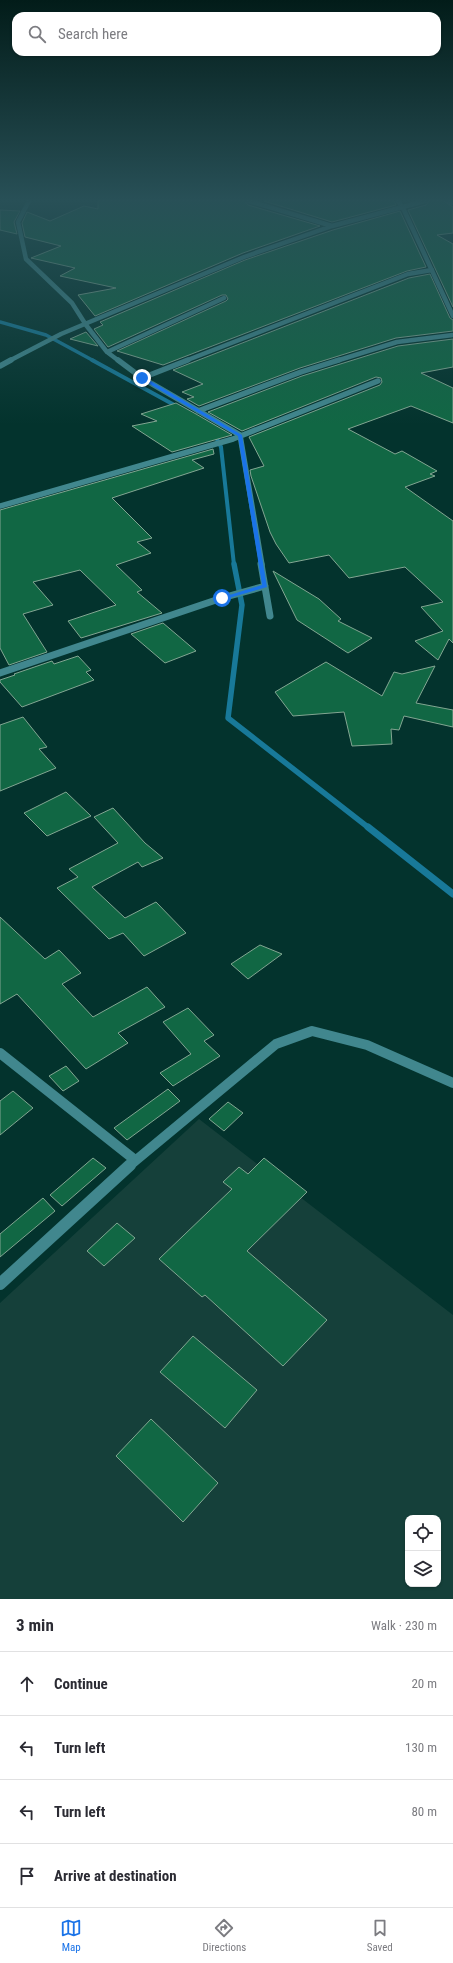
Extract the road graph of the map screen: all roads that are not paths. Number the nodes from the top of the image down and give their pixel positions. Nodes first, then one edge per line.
1 (43, 276) edge
2 (201, 276) edge
3 (404, 276) edge
4 (435, 276) edge
5 (224, 298) dead end
6 (451, 306) edge
7 (453, 316) edge
8 (86, 325) junction
9 (453, 335) edge
10 (107, 352) junction
11 (0, 366) edge
12 (142, 378) junction
13 (378, 381) dead end
14 (198, 411) junction
15 (240, 435) junction
16 (0, 506) edge
17 (265, 586) junction
18 (270, 616) dead end
19 (0, 673) edge
20 (0, 1053) edge
21 (453, 1083) edge
22 (135, 1160) junction
23 (0, 1284) edge

1 - 8 street
2 - 8 street
3 - 12 street
4 - 6 street
5 - 10 street
6 - 7 street
8 - 10 street
8 - 11 street
9 - 14 street
10 - 12 street
12 - 14 street
13 - 15 street
14 - 15 street
15 - 16 street
15 - 17 street
17 - 18 street
17 - 19 street
20 - 22 street
21 - 22 street
22 - 23 street

